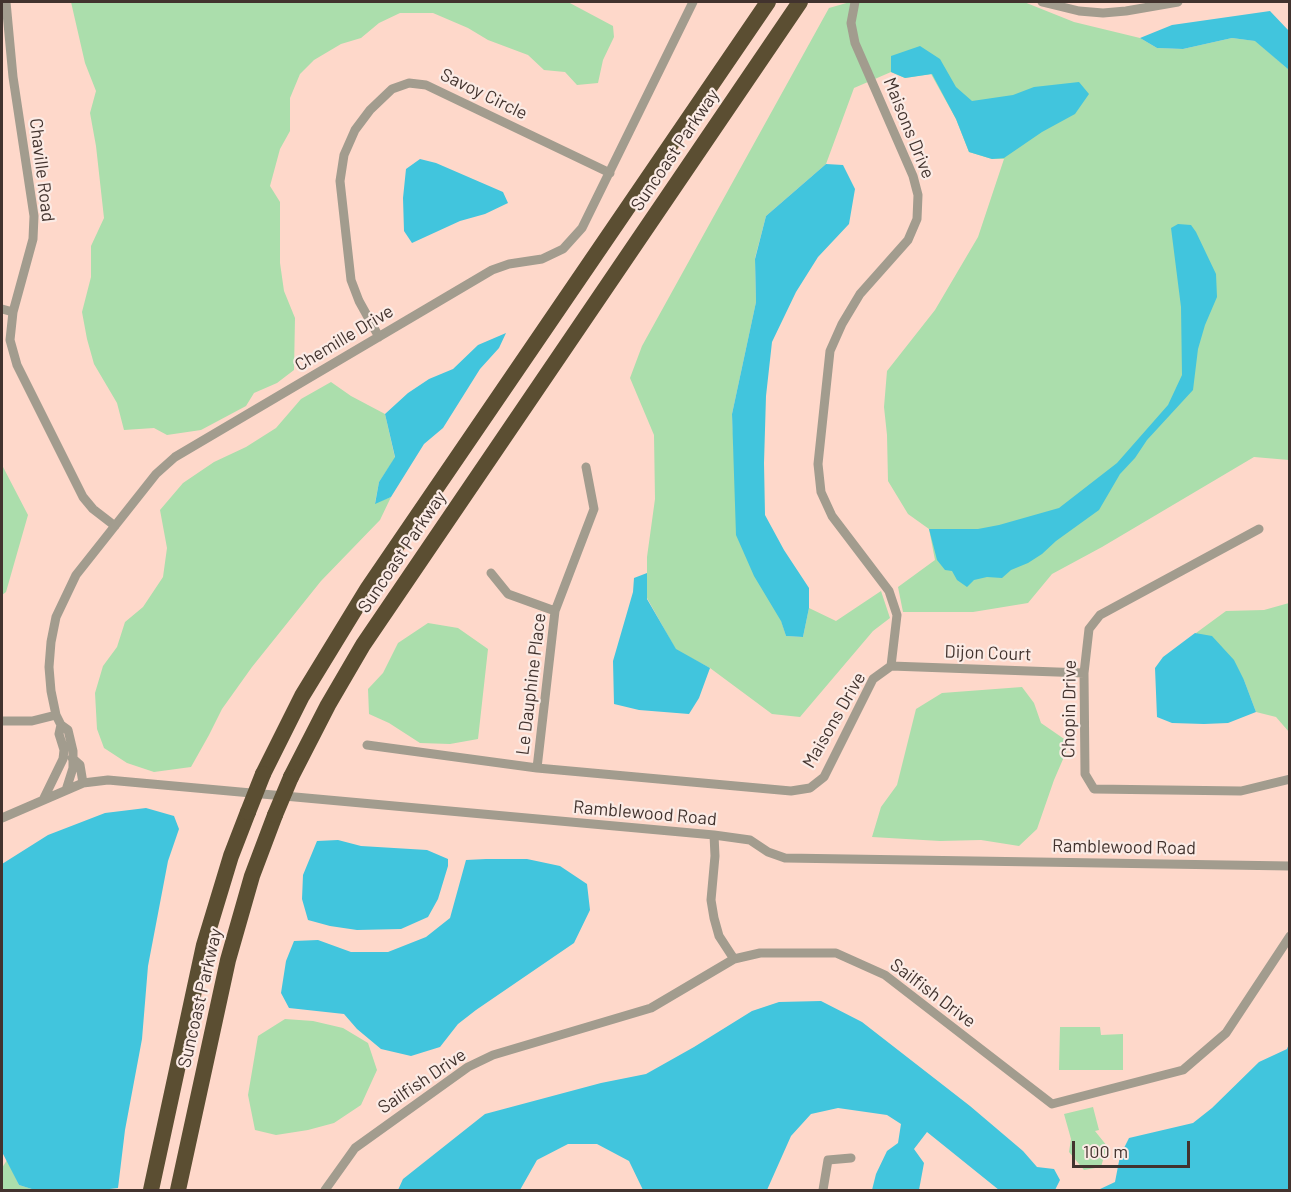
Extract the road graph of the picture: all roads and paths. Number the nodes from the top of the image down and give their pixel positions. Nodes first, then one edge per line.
1 (6, 2) edge
2 (693, 2) edge
3 (768, 2) edge
4 (800, 2) edge
5 (855, 2) edge
6 (1042, 2) edge
7 (1178, 2) edge
8 (13, 77) junction
9 (2, 78) edge
10 (610, 172) junction
11 (2, 309) edge
12 (13, 312) junction
13 (379, 337) junction
14 (586, 467) dead end
15 (115, 526) junction
16 (1259, 529) dead end
17 (491, 573) dead end
18 (555, 611) junction
19 (891, 666) junction
20 (1084, 673) junction
21 (56, 715) junction
22 (2, 722) edge
23 (61, 725) junction
24 (367, 745) dead end
25 (74, 758) junction
26 (63, 759) junction
27 (537, 768) junction
28 (1290, 779) edge
29 (83, 783) junction
30 (66, 790) junction
31 (44, 799) junction
32 (2, 818) edge
33 (714, 836) junction
34 (1290, 866) edge
35 (1290, 936) edge
36 (734, 959) junction
37 (850, 1158) dead end
38 (151, 1191) edge
39 (178, 1191) edge
40 (325, 1191) edge
41 (823, 1191) edge

1 - 8 street, Chaville Road
2 - 10 street, Chemille Drive
3 - 38 highway, Suncoast Parkway, bridge
4 - 39 highway, Suncoast Parkway, bridge
5 - 19 street, Maisons Drive
6 - 7 street
8 - 9 street
8 - 12 street, Chaville Road
10 - 13 street, Chemille Drive
10 - 13 street, Savoy Circle
11 - 12 street
12 - 15 street, Chaville Road
13 - 15 street, Chemille Drive
14 - 18 street, Le Dauphine Place
15 - 21 street, Chemille Drive
16 - 20 street, Chopin Drive
17 - 18 street
18 - 27 street, Le Dauphine Place
19 - 20 street, Dijon Court
19 - 27 street, Maisons Drive
20 - 28 street, Chopin Drive
21 - 22 street
21 - 23 street, Chemille Drive
23 - 25 street, Chemille Drive
23 - 26 street, Chemille Drive
24 - 27 street, Maisons Drive
25 - 26 street
25 - 29 street, Chemille Drive
25 - 30 street, Chemille Drive
26 - 31 street
29 - 30 street, Ramblewood Road
29 - 33 street, Ramblewood Road
30 - 31 street, Ramblewood Road
31 - 32 street, Ramblewood Road
33 - 34 street, Ramblewood Road
33 - 36 street
35 - 36 street, Sailfish Drive
36 - 40 street, Sailfish Drive
37 - 41 street

